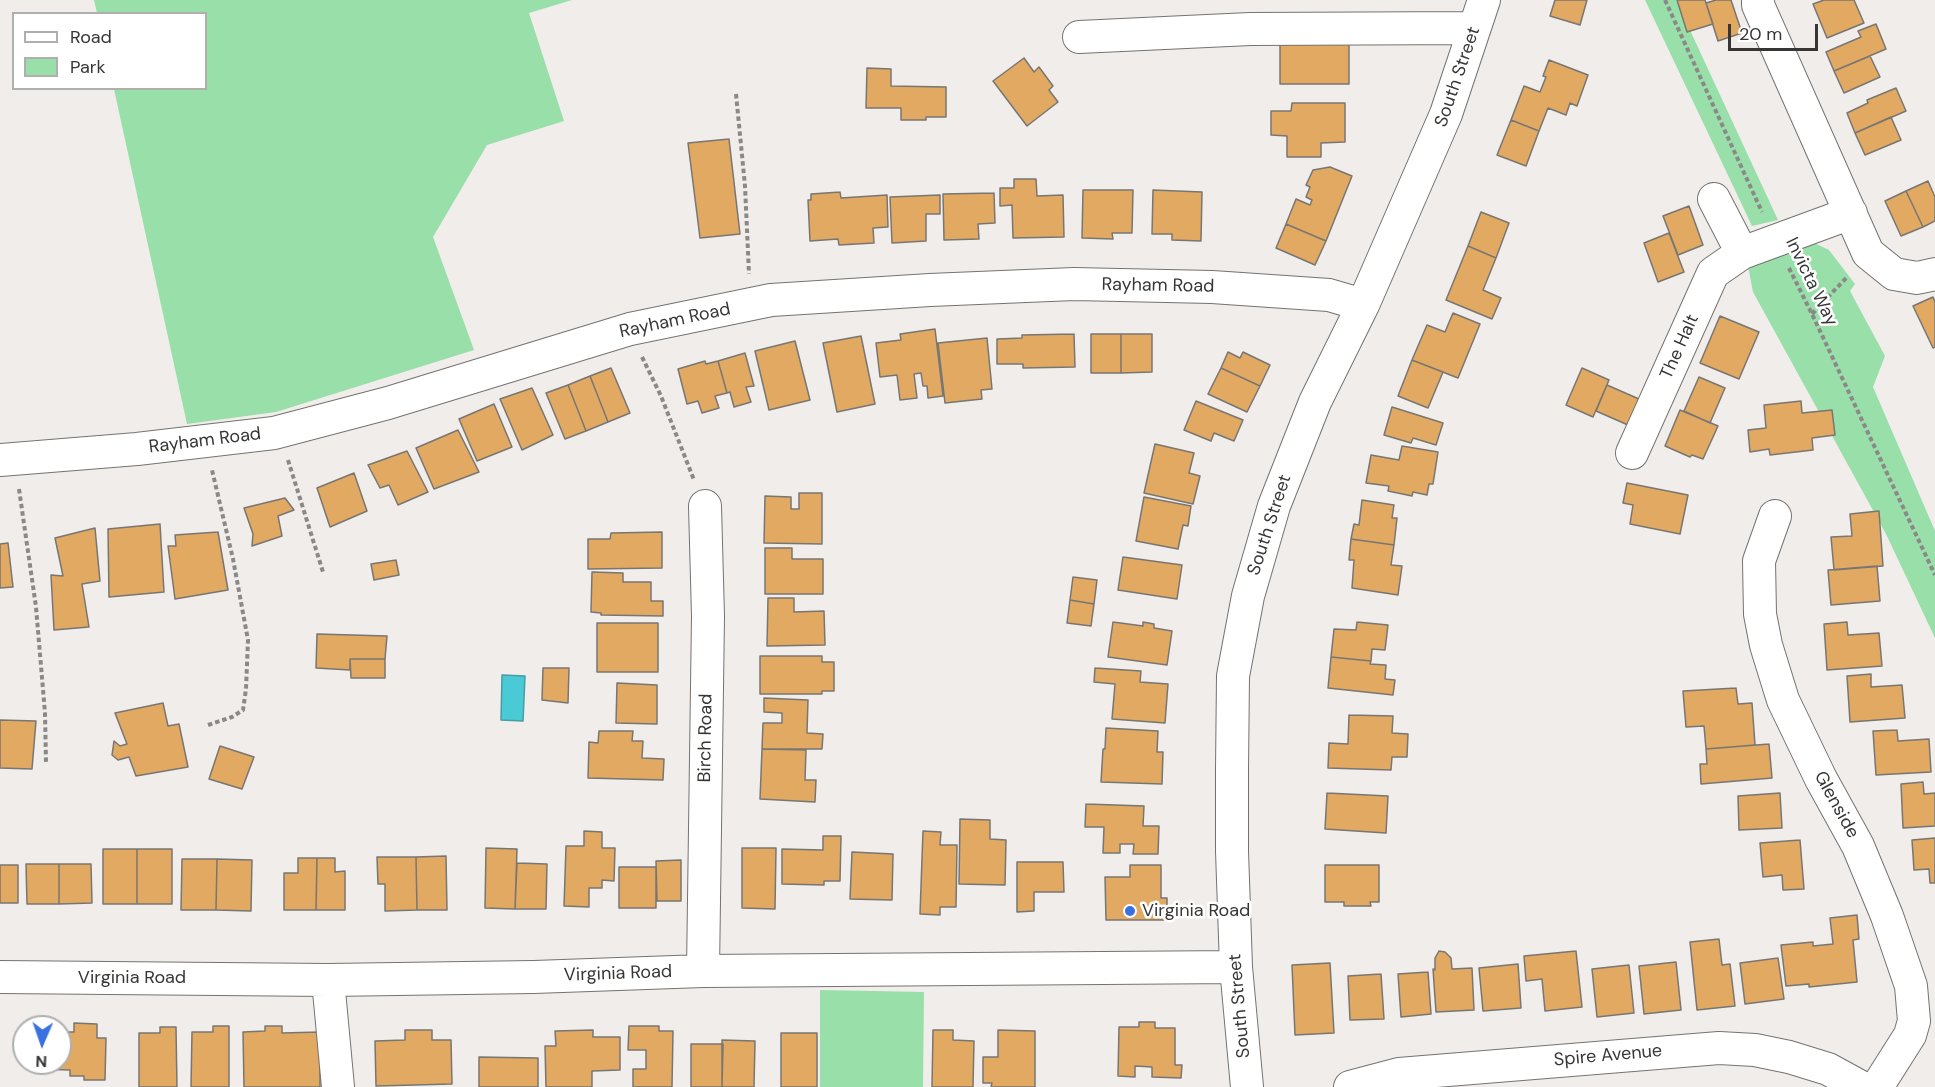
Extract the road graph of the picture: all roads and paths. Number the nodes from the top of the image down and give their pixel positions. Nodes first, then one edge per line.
1 (1665, 0) edge
2 (1758, 0) edge
3 (1479, 14) edge
4 (1079, 37) dead end
5 (736, 94) dead end
6 (1714, 199) dead end
7 (1851, 213) junction
8 (1776, 242) junction
9 (1742, 253) junction
10 (1868, 253) junction
11 (1935, 274) edge
12 (751, 304) junction
13 (1363, 305) junction
14 (1812, 314) junction
15 (630, 329) junction
16 (274, 433) junction
17 (202, 441) junction
18 (1632, 453) dead end
19 (6, 460) edge
20 (705, 506) joint
21 (1775, 516) dead end
22 (323, 572) dead end
23 (1935, 575) edge
24 (208, 725) dead end
25 (46, 763) dead end
26 (1236, 967) junction
27 (703, 971) junction
28 (0, 977) edge
29 (328, 980) junction
30 (338, 1087) edge
31 (1247, 1087) edge
32 (1350, 1087) edge
33 (1861, 1087) edge
34 (1877, 1087) edge

1 - 8 path, Invicta Way
2 - 7 street
3 - 4 street
3 - 13 street, South Street
5 - 12 path
6 - 9 street
7 - 8 street, The Halt
7 - 10 street
8 - 9 street, The Halt
8 - 14 path, Invicta Way
9 - 18 street, The Halt
10 - 11 street
10 - 14 path
12 - 13 street, Rayham Road
12 - 15 street, Rayham Road
13 - 26 street, South Street
14 - 23 path, Invicta Way
15 - 16 street, Rayham Road
15 - 20 path
16 - 17 street, Rayham Road
16 - 22 path
17 - 19 street, Rayham Road
17 - 24 path
19 - 25 path
20 - 27 street, Birch Road
21 - 34 street, Glenside
26 - 27 street, Virginia Road
26 - 31 street, South Street
27 - 29 street, Virginia Road
28 - 29 street, Virginia Road
29 - 30 street
32 - 33 street, Spire Avenue

